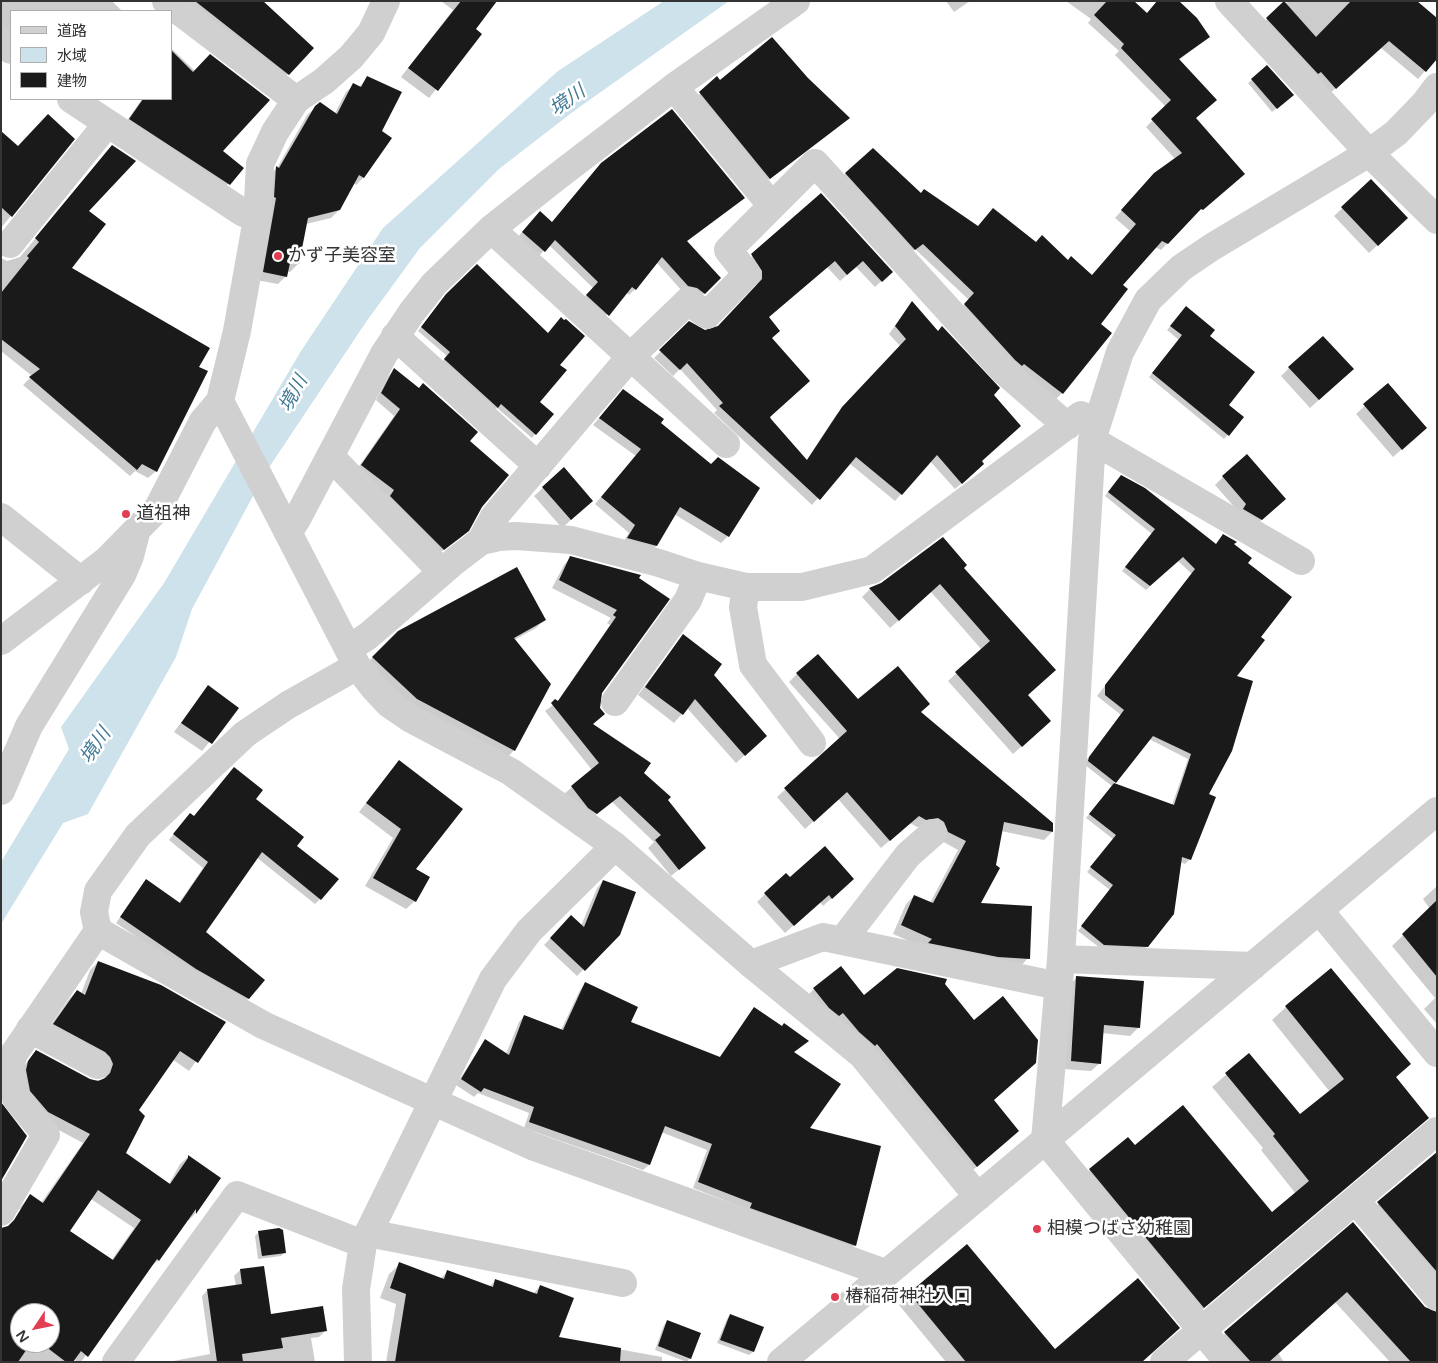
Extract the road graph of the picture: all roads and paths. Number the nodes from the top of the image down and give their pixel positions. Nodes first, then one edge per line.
1 (166, 1) edge
2 (796, 1) edge
3 (384, 2) edge
4 (1244, 6) edge
5 (674, 87) junction
6 (1437, 87) edge
7 (72, 100) edge
8 (296, 100) junction
9 (106, 124) junction
10 (1369, 153) junction
11 (772, 206) junction
12 (257, 219) junction
13 (1437, 220) edge
14 (491, 229) junction
15 (10, 244) dead end
16 (395, 336) junction
17 (631, 356) junction
18 (1106, 396) junction
19 (224, 409) junction
20 (1067, 426) junction
21 (1092, 440) junction
22 (726, 444) dead end
23 (330, 456) junction
24 (538, 466) junction
25 (1, 517) edge
26 (284, 526) junction
27 (136, 533) junction
28 (481, 541) junction
29 (1301, 561) dead end
30 (442, 572) junction
31 (698, 576) junction
32 (81, 581) junction
33 (746, 587) junction
34 (1, 641) edge
35 (353, 658) junction
36 (615, 702) dead end
37 (812, 742) dead end
38 (1, 791) edge
39 (1437, 811) edge
40 (933, 832) dead end
41 (615, 846) junction
42 (1319, 910) junction
43 (98, 931) junction
44 (842, 941) junction
45 (1061, 958) junction
46 (751, 964) junction
47 (1253, 966) junction
48 (1059, 986) junction
49 (30, 1029) junction
50 (1437, 1053) edge
51 (97, 1065) dead end
52 (432, 1100) junction
53 (1437, 1131) edge
54 (1045, 1140) junction
55 (978, 1197) junction
56 (1356, 1201) junction
57 (1, 1212) edge
58 (366, 1239) junction
59 (885, 1273) junction
60 (623, 1283) dead end
61 (1437, 1297) edge
62 (1201, 1329) junction
63 (116, 1362) edge
64 (358, 1362) edge
65 (781, 1362) edge
66 (1164, 1362) edge
67 (1228, 1362) edge

1 - 8 street
2 - 5 street
3 - 8 street
4 - 10 street
5 - 11 street
5 - 14 street
6 - 10 street
7 - 9 street
8 - 12 street
9 - 12 street
9 - 15 street
10 - 13 street
10 - 18 street
11 - 17 street
11 - 20 street
12 - 19 street
14 - 16 street
14 - 17 street
16 - 23 street
16 - 24 street
17 - 22 street
17 - 24 street
18 - 20 street
18 - 21 street
19 - 26 street
19 - 27 street
20 - 33 street
21 - 29 street
21 - 45 street
23 - 26 street
23 - 30 street
24 - 28 street
25 - 32 street
26 - 35 street
27 - 32 street
27 - 38 street
28 - 30 street
28 - 31 street
30 - 35 street
31 - 33 street
31 - 36 street
32 - 34 street
33 - 37 street
35 - 41 street
35 - 43 street
39 - 42 street
40 - 44 street
41 - 46 street
41 - 52 street
42 - 47 street
42 - 50 street
43 - 49 street
43 - 52 street
44 - 46 street
44 - 48 street
45 - 47 street
45 - 48 street
46 - 55 street
47 - 54 street
48 - 54 street
49 - 51 street
49 - 57 street
52 - 58 street
52 - 59 street
53 - 56 street
54 - 55 street
54 - 62 street
55 - 59 street
56 - 61 street
56 - 62 street
58 - 60 street
58 - 63 street
58 - 64 street
59 - 65 street
62 - 66 street
62 - 67 street

